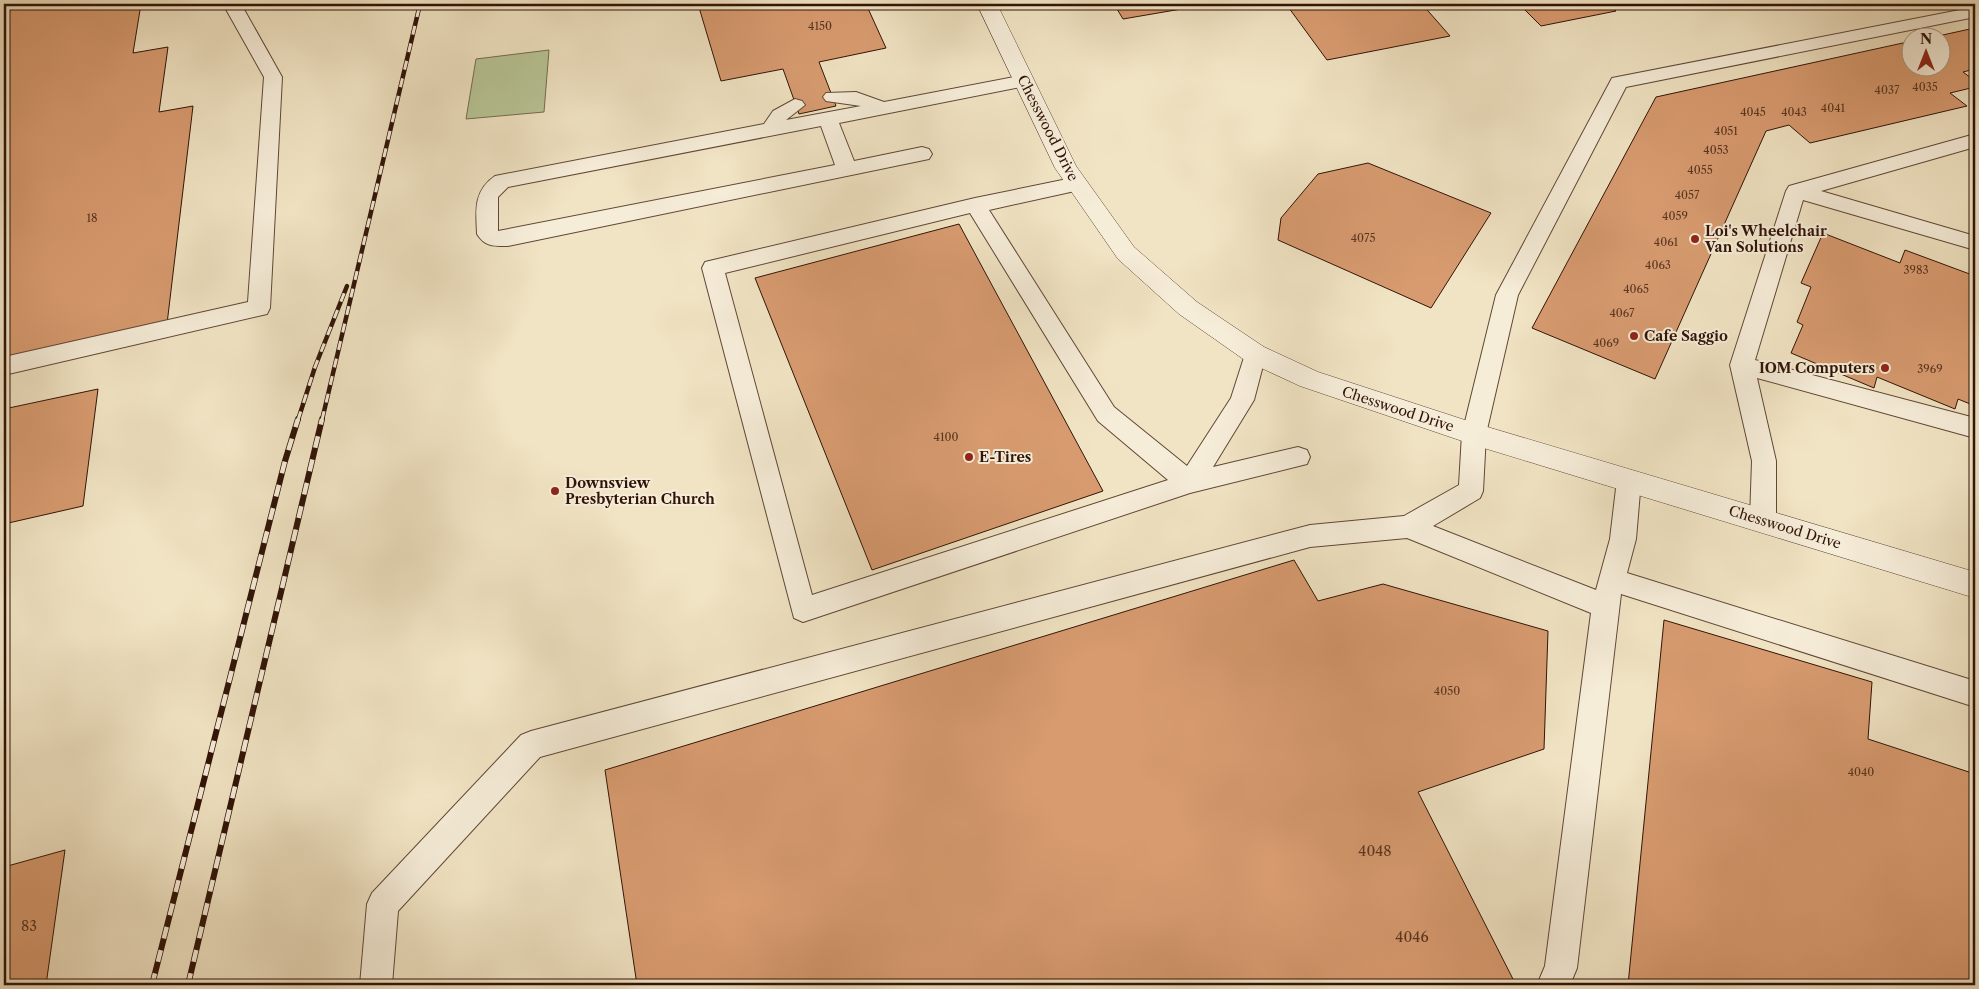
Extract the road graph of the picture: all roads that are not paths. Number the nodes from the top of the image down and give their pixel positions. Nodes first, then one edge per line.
1 (232, 4) edge
2 (987, 4) edge
3 (1975, 12) edge
4 (1024, 81) junction
5 (833, 97) dead end
6 (796, 105) dead end
7 (883, 107) junction
8 (828, 119) junction
9 (770, 130) junction
10 (1975, 140) edge
11 (922, 154) dead end
12 (847, 170) junction
13 (1077, 184) junction
14 (1796, 191) junction
15 (975, 205) junction
16 (1975, 243) edge
17 (1255, 354) junction
18 (1742, 365) junction
19 (4, 366) edge
20 (1975, 428) edge
21 (1474, 434) junction
22 (1298, 457) dead end
23 (1629, 480) junction
24 (1190, 483) junction
25 (1763, 520) junction
26 (1408, 527) junction
27 (1975, 585) edge
28 (1609, 593) junction
29 (1975, 694) edge
30 (376, 985) edge
31 (1553, 985) edge

1 - 19 lane
2 - 4 street, Chesswood Drive
3 - 21 lane
4 - 7 lane
4 - 13 street, Chesswood Drive
5 - 7 lane
6 - 9 lane
7 - 8 lane
8 - 9 lane
8 - 12 lane
9 - 12 lane
10 - 14 lane
11 - 12 lane
13 - 15 lane
13 - 17 street, Chesswood Drive
14 - 16 lane
14 - 18 lane
15 - 24 lane
15 - 24 lane
17 - 21 street, Chesswood Drive
17 - 24 lane
18 - 20 lane
18 - 25 lane
21 - 23 street, Chesswood Drive
21 - 26 lane
22 - 24 lane
23 - 25 street, Chesswood Drive
23 - 28 lane
25 - 27 street, Chesswood Drive
26 - 28 lane
26 - 30 lane
28 - 29 lane
28 - 31 lane

